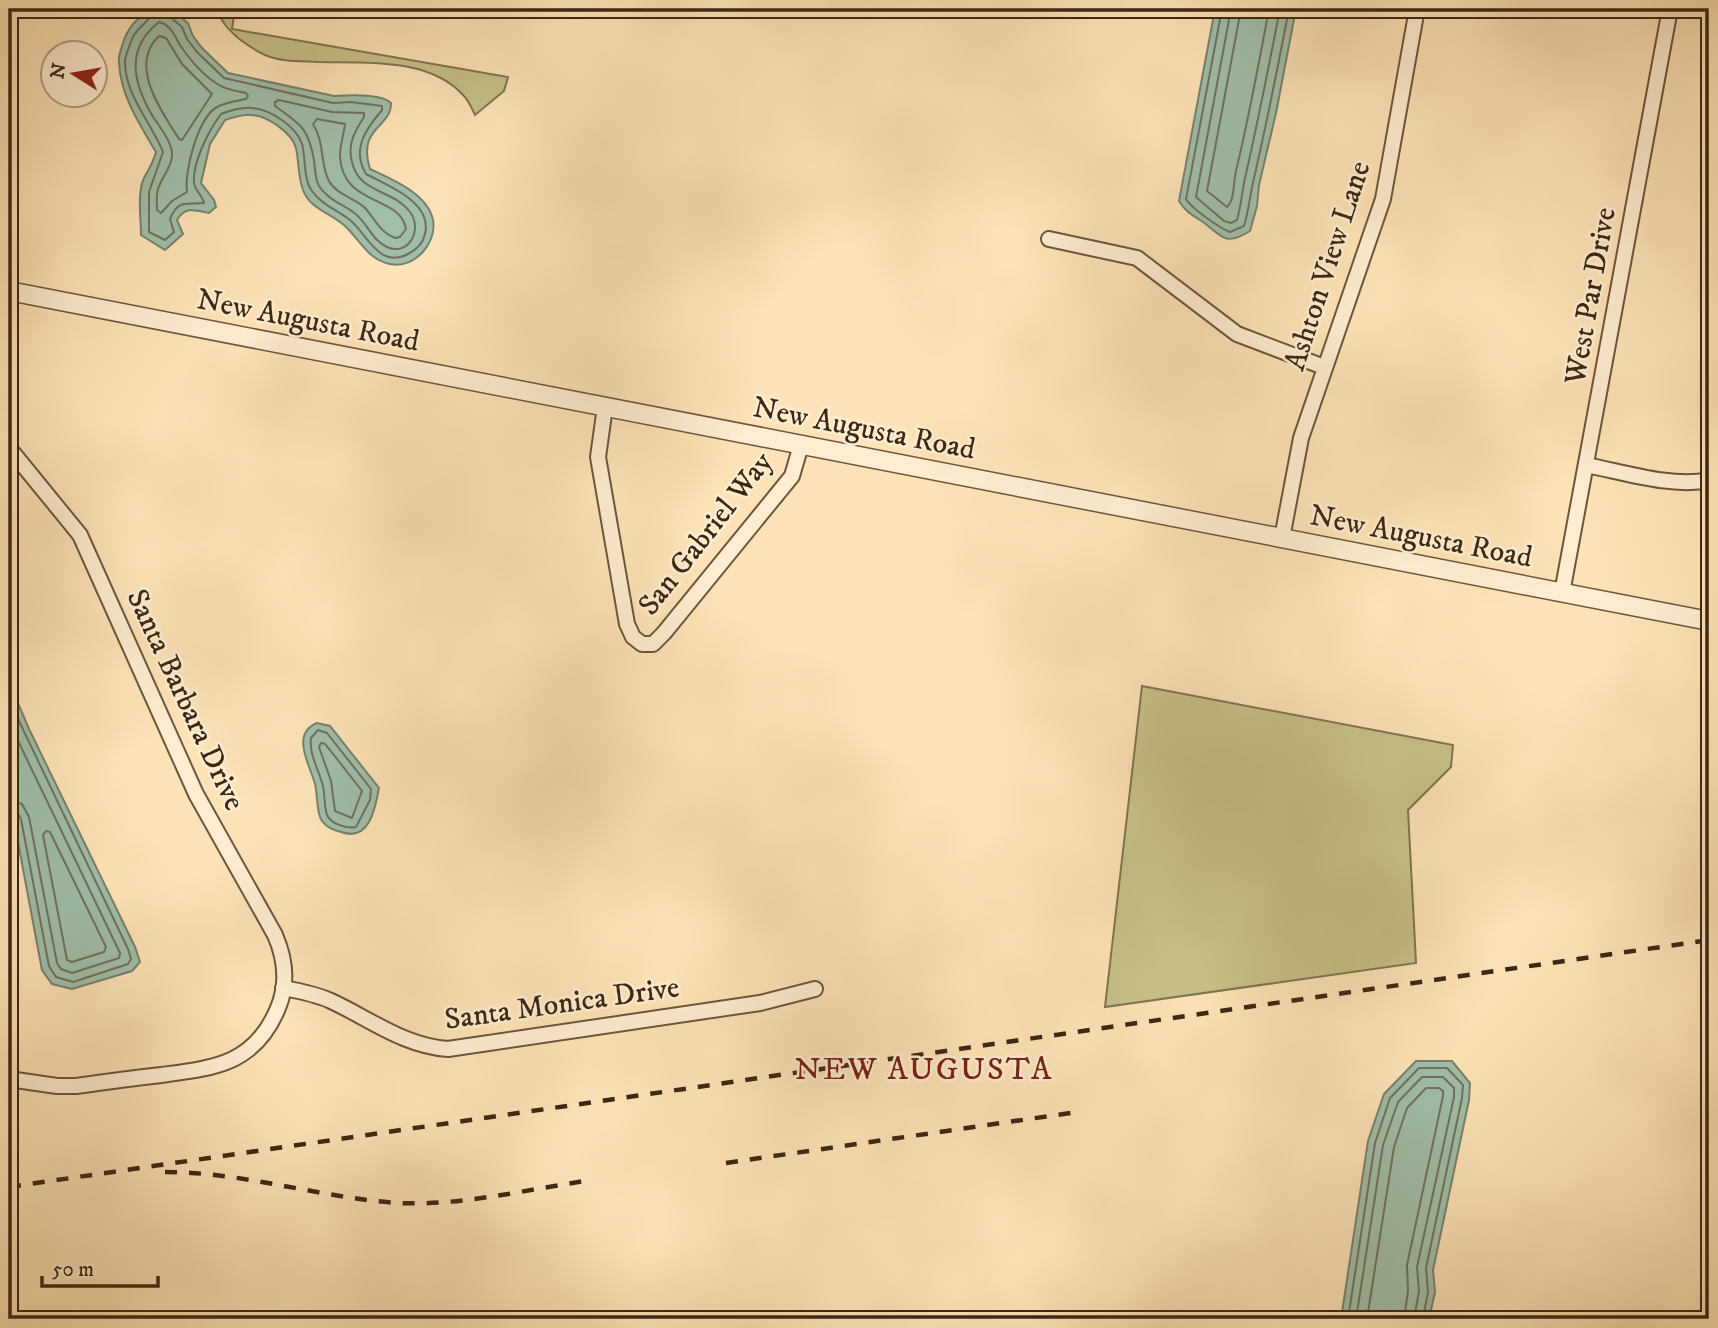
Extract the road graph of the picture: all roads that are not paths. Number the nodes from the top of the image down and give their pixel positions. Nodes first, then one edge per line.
1 (1417, 9) edge
2 (1670, 9) edge
3 (1049, 239) dead end
4 (9, 291) edge
5 (1324, 367) junction
6 (605, 407) junction
7 (801, 445) junction
8 (9, 448) edge
9 (1586, 465) junction
10 (1709, 480) edge
11 (1282, 538) junction
12 (1562, 593) junction
13 (1709, 621) edge
14 (283, 988) junction
15 (815, 989) dead end
16 (9, 1079) edge

1 - 5 street, Ashton View Lane
2 - 9 street, West Par Drive
3 - 5 street
4 - 6 street, New Augusta Road
5 - 11 street, Ashton View Lane
6 - 7 street, New Augusta Road
6 - 7 street, San Gabriel Way
7 - 11 street, New Augusta Road
8 - 14 street, Santa Barbara Drive
9 - 10 street
9 - 12 street, West Par Drive
11 - 12 street, New Augusta Road
12 - 13 street, New Augusta Road
14 - 15 street, Santa Monica Drive
14 - 16 street, Santa Barbara Drive

